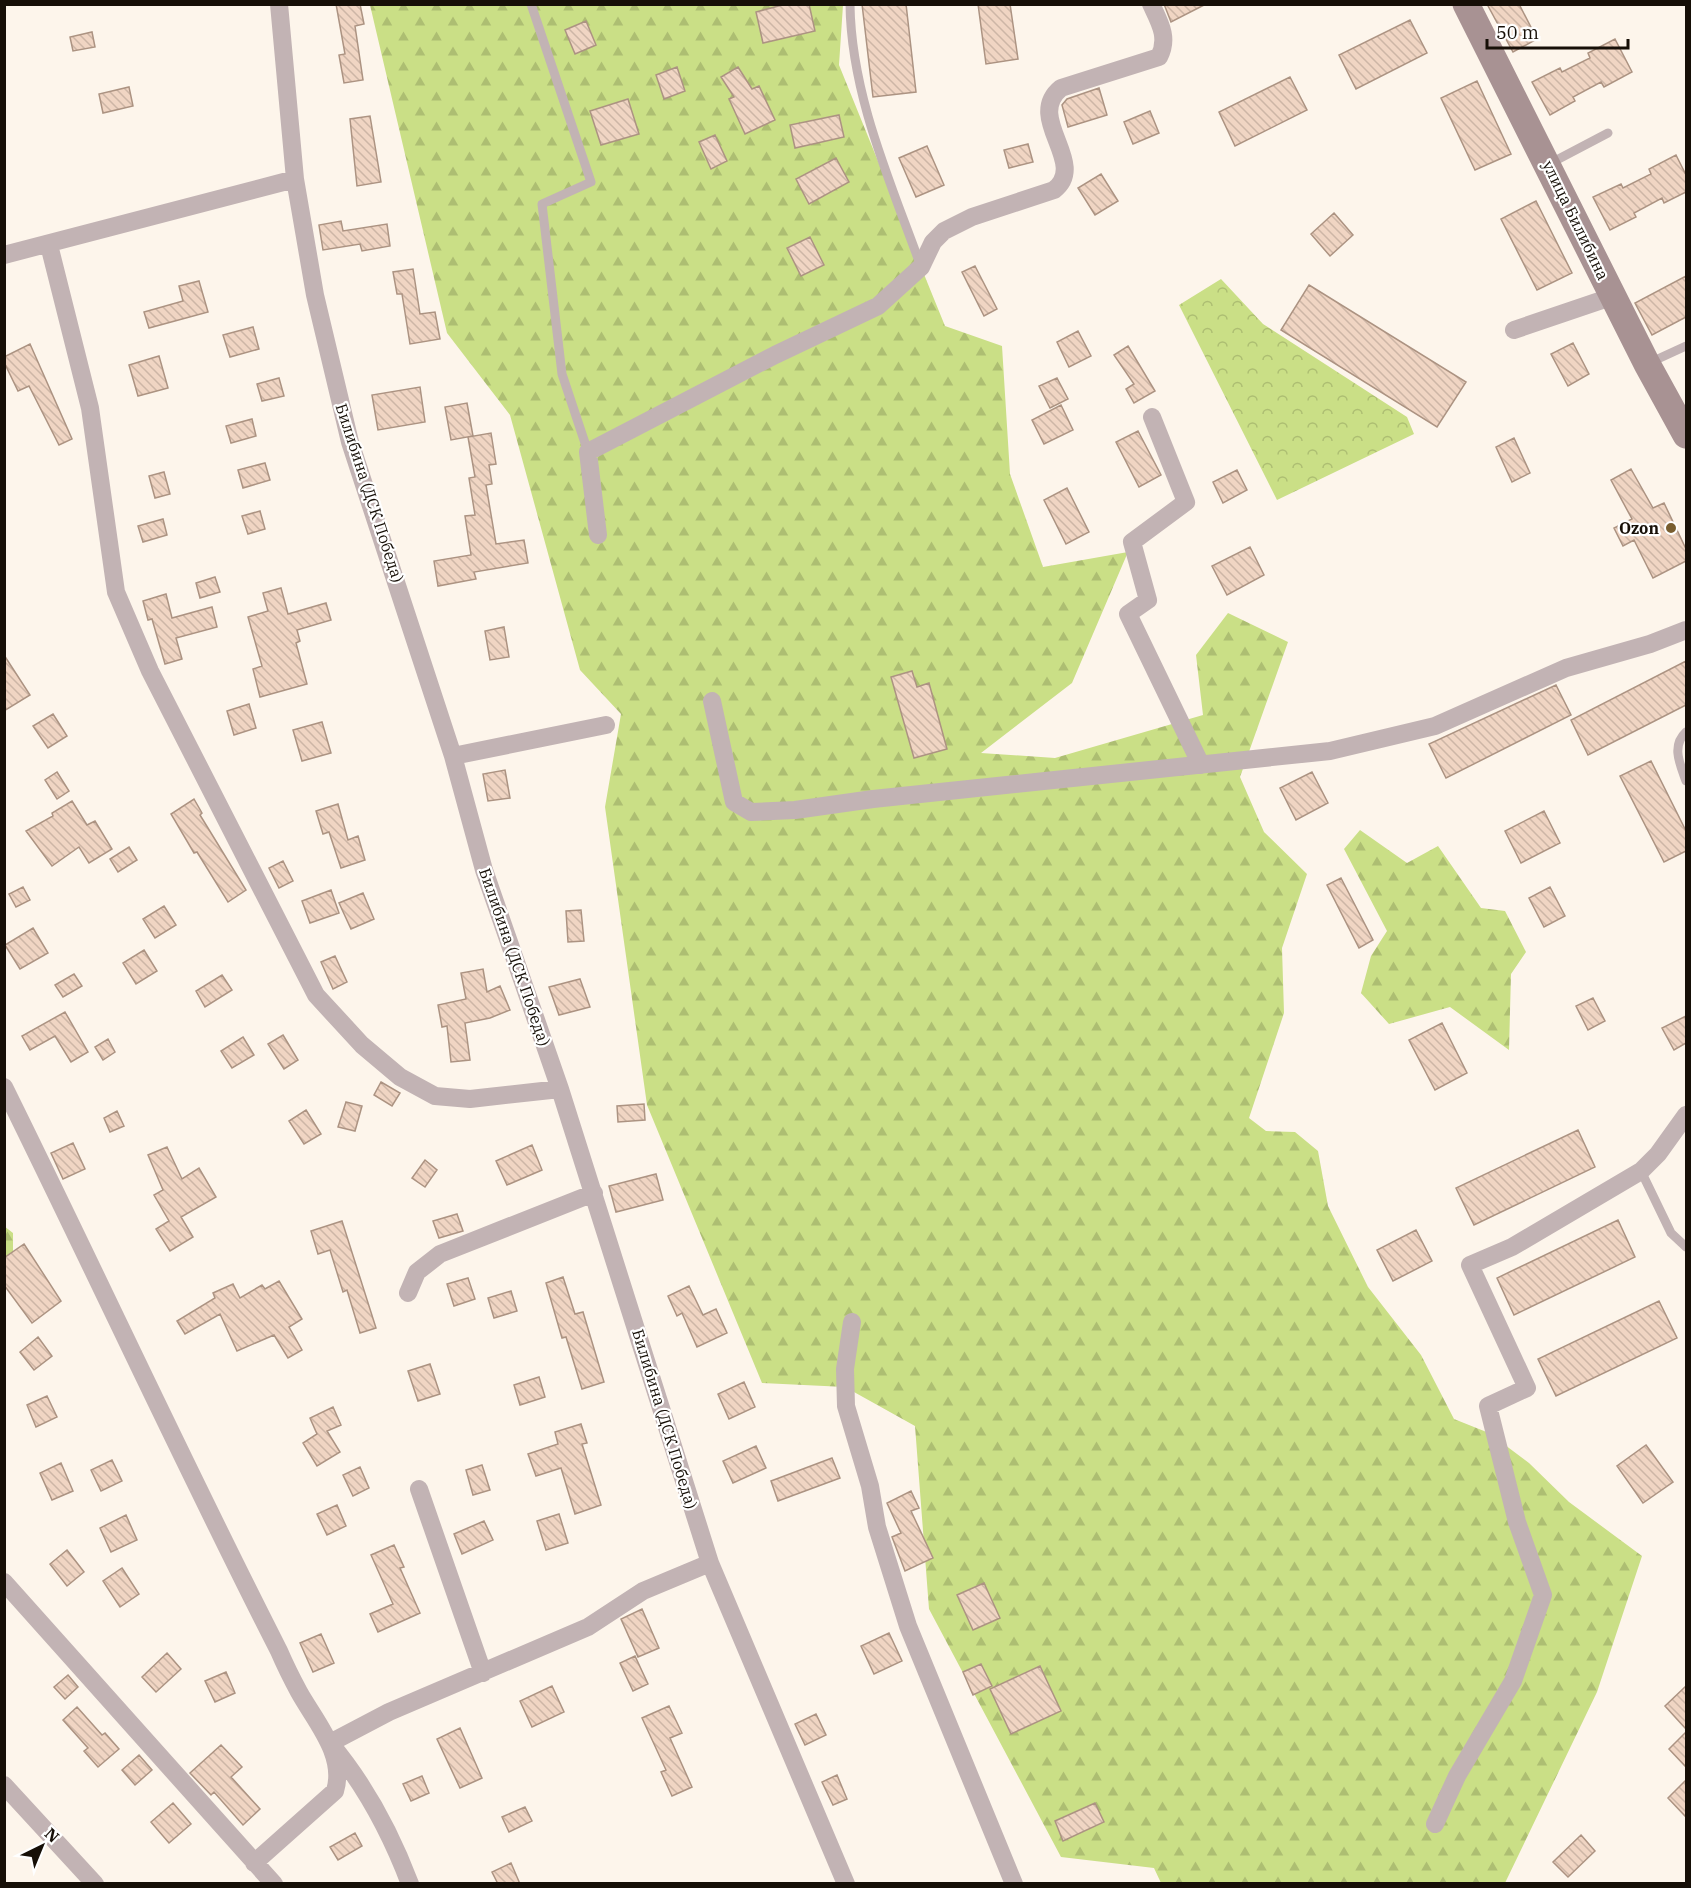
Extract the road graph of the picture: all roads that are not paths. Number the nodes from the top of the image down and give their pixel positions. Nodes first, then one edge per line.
1 (279, 4) edge
2 (531, 4) edge
3 (850, 4) edge
4 (1151, 4) edge
5 (1466, 4) edge
6 (1608, 133) dead end
7 (1549, 164) junction
8 (295, 179) junction
9 (49, 245) junction
10 (4, 255) edge
11 (921, 267) junction
12 (1614, 296) junction
13 (1514, 330) dead end
14 (1686, 346) edge
15 (1647, 364) junction
16 (1152, 417) dead end
17 (1686, 435) edge
18 (588, 452) junction
19 (598, 535) dead end
20 (1686, 630) edge
21 (712, 701) dead end
22 (606, 725) dead end
23 (1686, 732) edge
24 (453, 756) junction
25 (1201, 765) junction
26 (1686, 781) edge
27 (4, 1087) edge
28 (560, 1089) junction
29 (1686, 1115) edge
30 (1641, 1172) junction
31 (594, 1193) junction
32 (1686, 1247) edge
33 (408, 1293) dead end
34 (852, 1322) dead end
35 (418, 1490) dead end
36 (710, 1563) junction
37 (4, 1582) edge
38 (483, 1673) junction
39 (330, 1743) junction
40 (4, 1785) edge
41 (1435, 1824) dead end
42 (254, 1863) junction
43 (95, 1884) edge
44 (274, 1884) edge
45 (410, 1884) edge
46 (846, 1884) edge
47 (1014, 1884) edge

1 - 8 street, Билибина (ДСК Победа)
2 - 18 lane
3 - 11 lane
4 - 11 street
5 - 7 main road, улица Билибина
6 - 7 lane
7 - 12 main road, улица Билибина
8 - 9 street
8 - 24 street, Билибина (ДСК Победа)
9 - 10 street
9 - 28 street
11 - 18 street
12 - 13 street
12 - 15 main road, улица Билибина
14 - 15 lane
15 - 17 main road, улица Билибина
16 - 25 street
18 - 19 street
20 - 25 street
21 - 25 street
22 - 24 street
23 - 26 lane
24 - 28 street, Билибина (ДСК Победа)
27 - 39 street
28 - 31 street, Билибина (ДСК Победа)
29 - 30 street
30 - 32 lane
30 - 41 street
31 - 33 street
31 - 36 street, Билибина (ДСК Победа)
34 - 47 street
35 - 38 street
36 - 38 street
36 - 46 street, Билибина (ДСК Победа)
37 - 42 street
38 - 39 street
39 - 42 street
39 - 45 street
40 - 43 street
42 - 44 street

